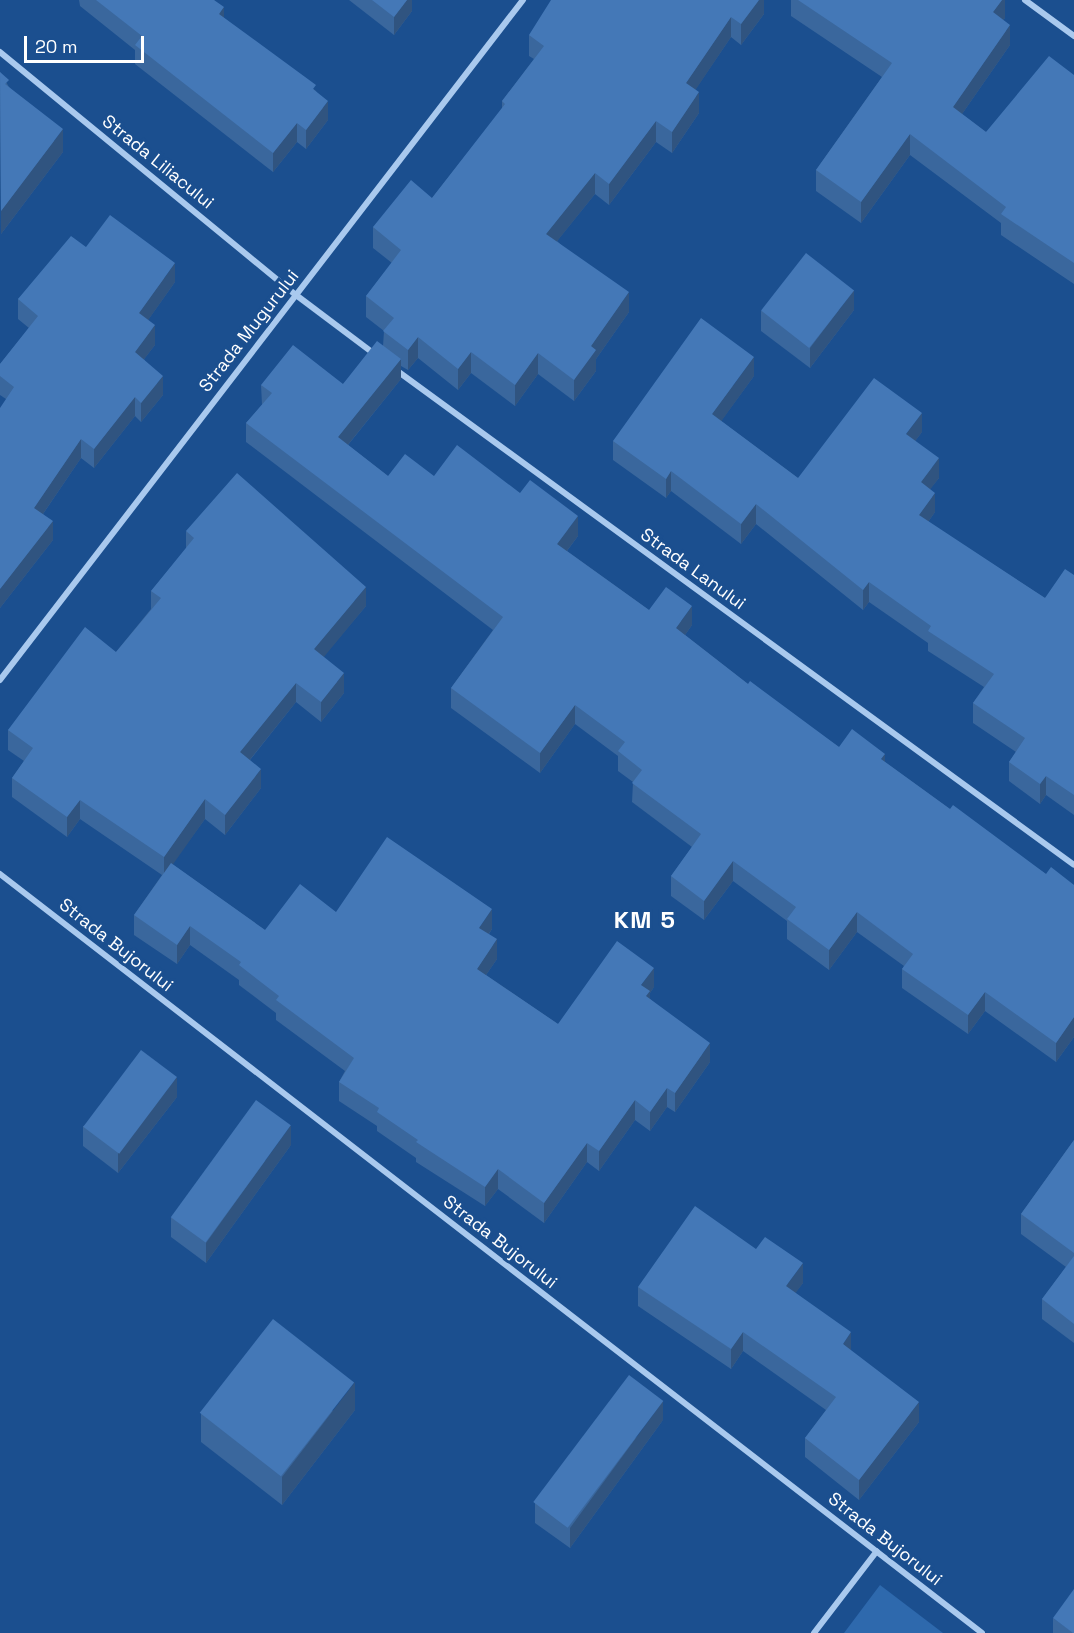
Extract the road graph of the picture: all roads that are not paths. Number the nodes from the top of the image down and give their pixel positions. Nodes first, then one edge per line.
1 (523, 0) edge
2 (1025, 0) edge
3 (1074, 36) edge
4 (0, 52) edge
5 (296, 295) junction
6 (382, 359) edge
7 (391, 366) edge
8 (0, 680) edge
9 (1074, 865) edge
10 (0, 874) edge
11 (877, 1551) junction
12 (814, 1633) edge
13 (982, 1633) edge

1 - 5 street, Strada Mugurului
2 - 3 street
4 - 5 street, Strada Liliacului
5 - 6 street
5 - 8 street, Strada Mugurului
7 - 9 street, Strada Lanului
10 - 11 street, Strada Bujorului
11 - 12 street
11 - 13 street, Strada Bujorului

